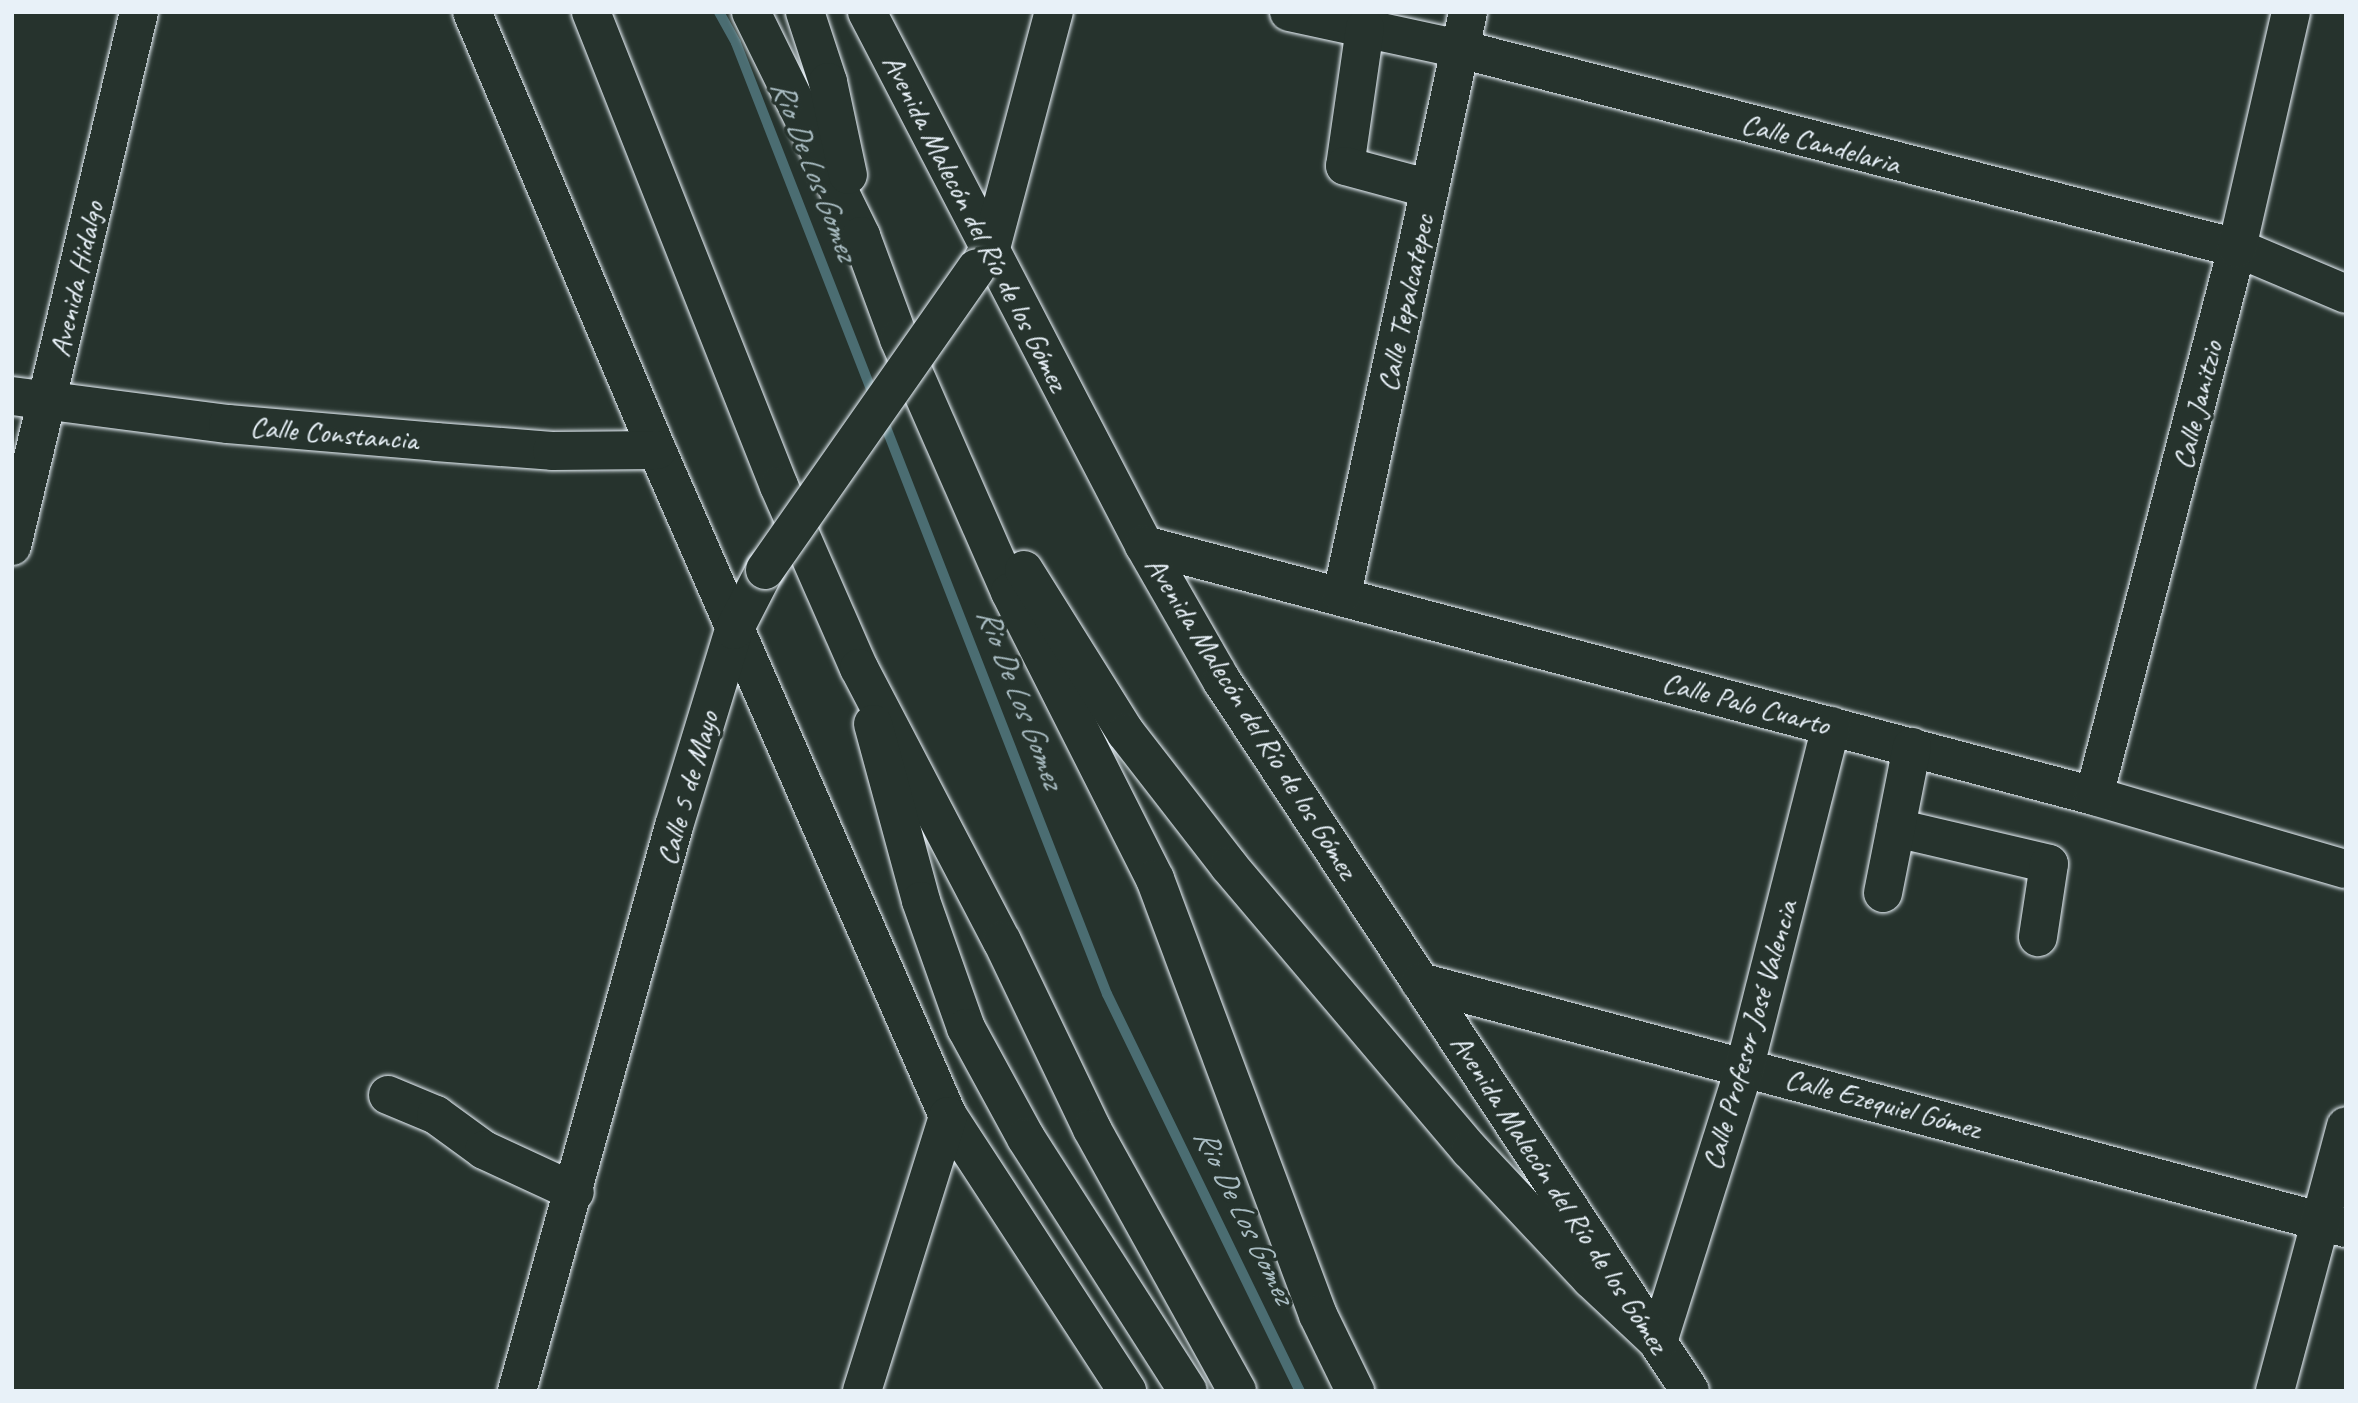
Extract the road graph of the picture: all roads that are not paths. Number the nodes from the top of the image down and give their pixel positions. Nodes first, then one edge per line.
1 (139, 12) edge
2 (472, 12) edge
3 (591, 12) edge
4 (751, 12) edge
5 (805, 12) edge
6 (867, 12) edge
7 (1054, 12) edge
8 (1289, 12) edge
9 (1468, 12) edge
10 (2291, 12) edge
11 (1365, 28) junction
12 (1460, 49) junction
13 (1430, 189) junction
14 (861, 236) junction
15 (2237, 248) junction
16 (983, 259) junction
17 (2346, 294) edge
18 (30, 398) edge
19 (657, 450) junction
20 (957, 467) junction
21 (1144, 545) junction
22 (12, 546) edge
23 (1342, 594) junction
24 (734, 630) junction
25 (859, 668) junction
26 (1831, 726) junction
27 (1912, 747) junction
28 (2094, 796) junction
29 (1896, 828) junction
30 (2346, 869) edge
31 (1882, 893) dead end
32 (2038, 937) dead end
33 (1420, 982) junction
34 (1745, 1066) junction
35 (388, 1095) dead end
36 (947, 1116) junction
37 (2346, 1126) edge
38 (575, 1192) junction
39 (2334, 1225) edge
40 (1658, 1342) junction
41 (517, 1391) edge
42 (862, 1391) edge
43 (1127, 1391) edge
44 (1188, 1391) edge
45 (1237, 1391) edge
46 (1355, 1391) edge
47 (1690, 1391) edge
48 (2275, 1391) edge

1 - 18 street, Avenida Hidalgo
2 - 19 street
3 - 25 street
4 - 14 street
5 - 14 street
6 - 16 street, Avenida Malecón del Río de los Gómez
7 - 16 street
8 - 11 street, Calle Candelaria
9 - 12 street, Calle Tepalcatepec
10 - 15 street, Calle Janitzio
11 - 12 street, Calle Candelaria
11 - 13 street
12 - 13 street, Calle Tepalcatepec
12 - 15 street, Calle Candelaria
13 - 23 street, Calle Tepalcatepec
14 - 20 street
15 - 17 street, Calle Candelaria
15 - 28 street, Calle Janitzio
16 - 21 street, Avenida Malecón del Río de los Gómez
16 - 24 street, Calle 5 de Mayo, bridge
18 - 19 street, Calle Constancia
18 - 22 street, Avenida Hidalgo
19 - 24 street
20 - 40 street
20 - 46 street
21 - 23 street, Calle Palo Cuarto
21 - 33 street, Avenida Malecón del Río de los Gómez
23 - 26 street, Calle Palo Cuarto
24 - 36 street
24 - 38 street, Calle 5 de Mayo
25 - 44 street
25 - 45 street
26 - 27 street, Calle Palo Cuarto
26 - 34 street, Calle Profesor José Valencia
27 - 28 street, Calle Palo Cuarto
27 - 29 street
28 - 30 street, Calle Palo Cuarto
29 - 31 street
29 - 32 street
33 - 34 street, Calle Ezequiel Gómez
33 - 40 street, Avenida Malecón del Río de los Gómez
34 - 39 street, Calle Ezequiel Gómez
34 - 40 street, Calle Profesor José Valencia
35 - 38 street
36 - 42 street
36 - 43 street
37 - 39 street
38 - 41 street, Calle 5 de Mayo
39 - 48 street
40 - 47 street, Avenida Malecón del Río de los Gómez

